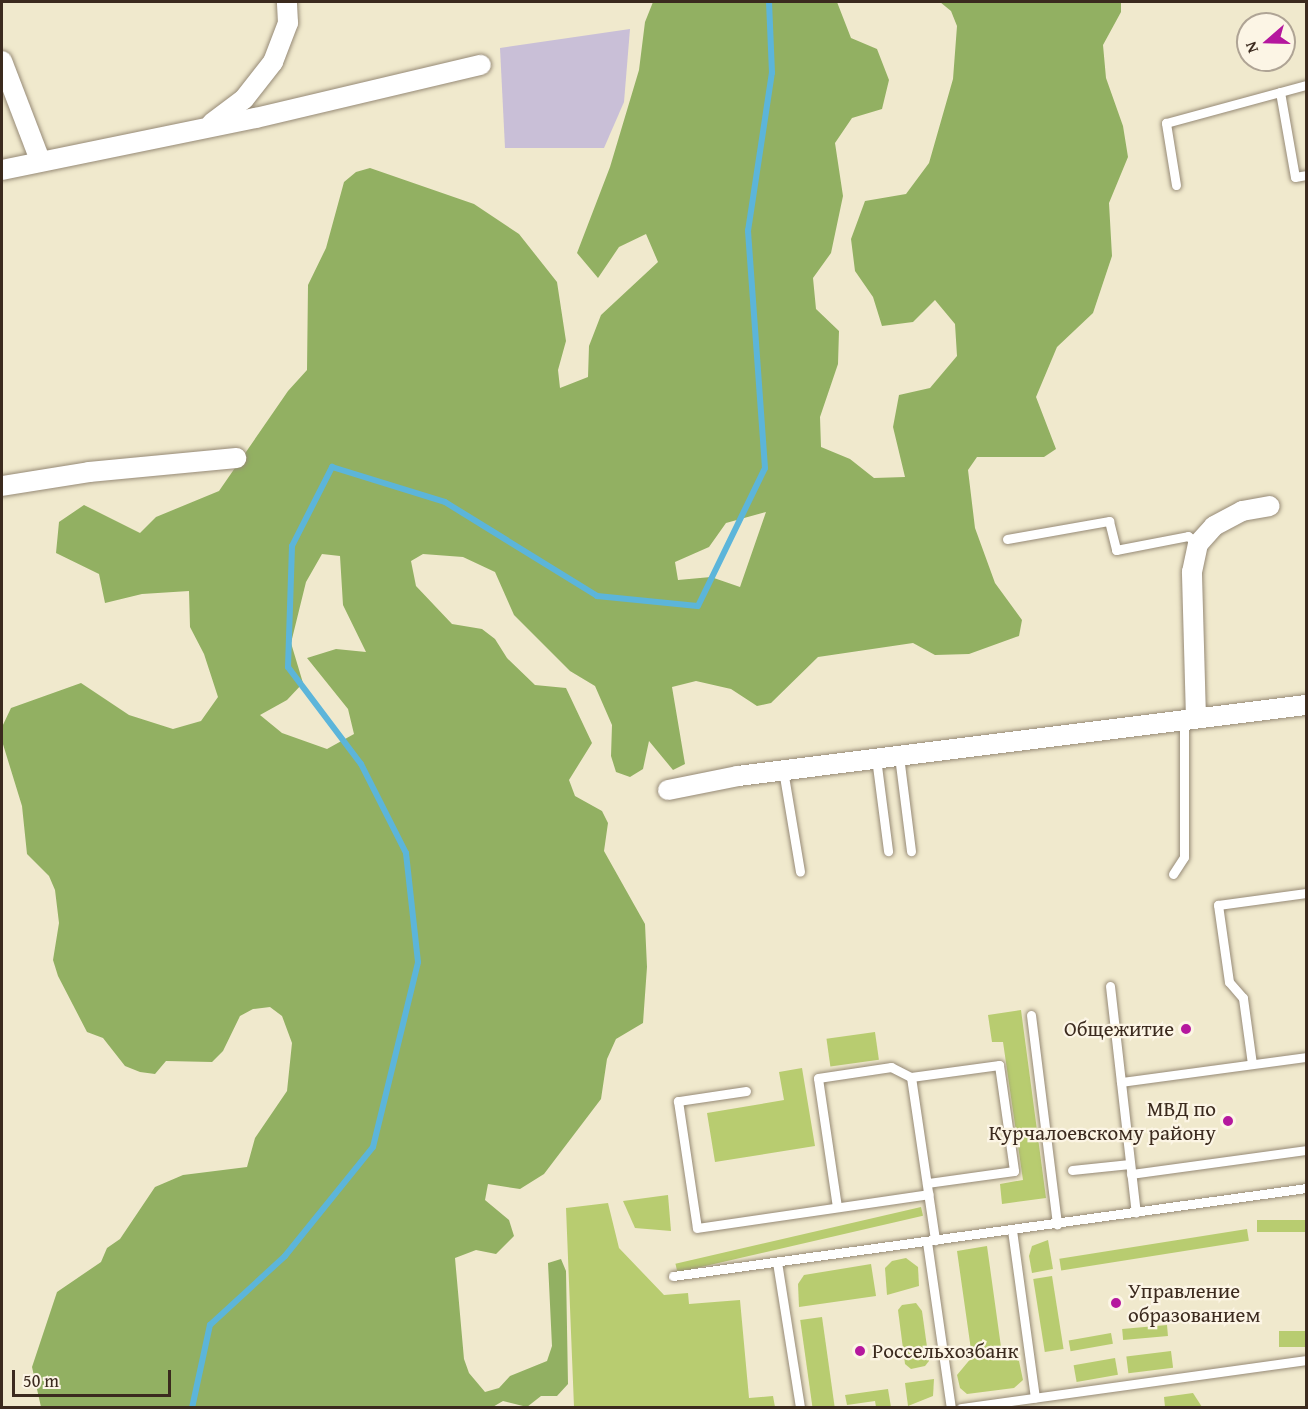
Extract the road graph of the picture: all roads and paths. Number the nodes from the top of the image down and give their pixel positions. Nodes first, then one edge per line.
1 (287, 2) edge
2 (2, 61) edge
3 (481, 65) dead end
4 (1306, 85) edge
5 (1280, 92) junction
6 (206, 127) junction
7 (40, 160) junction
8 (2, 170) edge
9 (1306, 175) edge
10 (1176, 185) dead end
11 (236, 458) dead end
12 (2, 486) edge
13 (1270, 506) dead end
14 (1007, 539) dead end
15 (1198, 544) junction
16 (1306, 705) edge
17 (1190, 719) junction
18 (899, 756) junction
19 (876, 759) junction
20 (783, 770) junction
21 (668, 790) dead end
22 (888, 851) dead end
23 (911, 851) dead end
24 (801, 872) dead end
25 (1173, 874) dead end
26 (1306, 893) edge
27 (1110, 986) dead end
28 (1031, 1015) dead end
29 (1306, 1057) edge
30 (1252, 1064) junction
31 (911, 1077) junction
32 (1121, 1082) junction
33 (746, 1091) dead end
34 (1306, 1150) edge
35 (1131, 1169) junction
36 (1072, 1170) dead end
37 (927, 1183) junction
38 (1306, 1188) edge
39 (928, 1194) junction
40 (837, 1207) junction
41 (1136, 1213) junction
42 (1057, 1224) junction
43 (1012, 1230) junction
44 (931, 1241) junction
45 (777, 1262) junction
46 (673, 1276) dead end
47 (1306, 1360) edge
48 (1035, 1397) junction
49 (800, 1407) edge
50 (951, 1407) edge
51 (961, 1407) edge

1 - 6 street
2 - 7 street
3 - 6 street
4 - 5 lane
5 - 9 lane
5 - 10 lane
6 - 7 street
7 - 8 street
11 - 12 street
13 - 15 street
14 - 15 lane
15 - 17 street
16 - 17 street
17 - 18 street
17 - 25 lane
18 - 19 street
18 - 23 lane
19 - 20 street
19 - 22 lane
20 - 21 street
20 - 24 lane
26 - 30 lane
27 - 32 lane
28 - 42 lane
29 - 30 lane
30 - 32 lane
31 - 37 lane
31 - 37 lane
31 - 40 lane
32 - 35 lane
33 - 40 lane
34 - 35 lane
35 - 36 lane
35 - 41 lane
37 - 39 lane
38 - 41 lane
39 - 40 lane
39 - 44 lane
41 - 42 lane
42 - 43 lane
43 - 44 lane
43 - 48 lane
44 - 45 lane
44 - 50 lane
45 - 46 lane
45 - 49 lane
47 - 48 lane
48 - 51 lane

